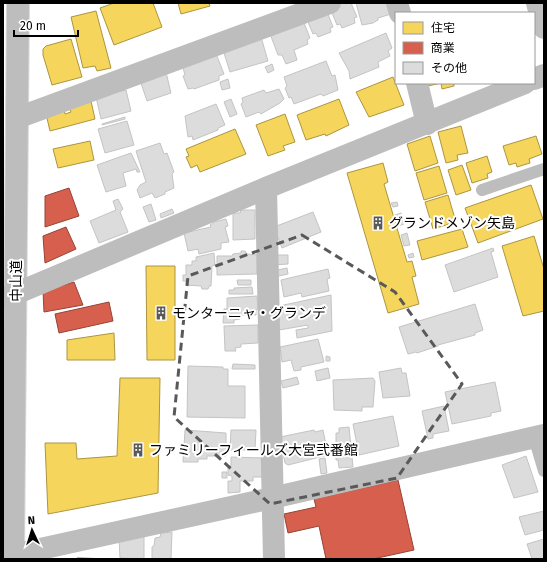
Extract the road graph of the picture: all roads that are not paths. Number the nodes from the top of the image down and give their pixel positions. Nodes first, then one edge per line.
1 (18, 3) edge
2 (330, 3) edge
3 (537, 3) edge
4 (544, 28) edge
5 (417, 84) edge
6 (523, 84) edge
7 (17, 118) junction
8 (426, 124) junction
9 (544, 169) edge
10 (266, 188) junction
11 (482, 190) dead end
12 (9, 296) edge
13 (539, 436) edge
14 (544, 471) edge
15 (272, 498) junction
16 (10, 557) edge
17 (274, 559) edge

1 - 7 main road, 中山道
2 - 7 main road
3 - 4 street
5 - 8 main road
6 - 8 main road
7 - 12 main road, 中山道
8 - 10 main road
9 - 11 lane
10 - 12 main road
10 - 15 main road
12 - 16 main road, 中山道
13 - 14 lane
13 - 15 main road
15 - 16 main road
15 - 17 main road

